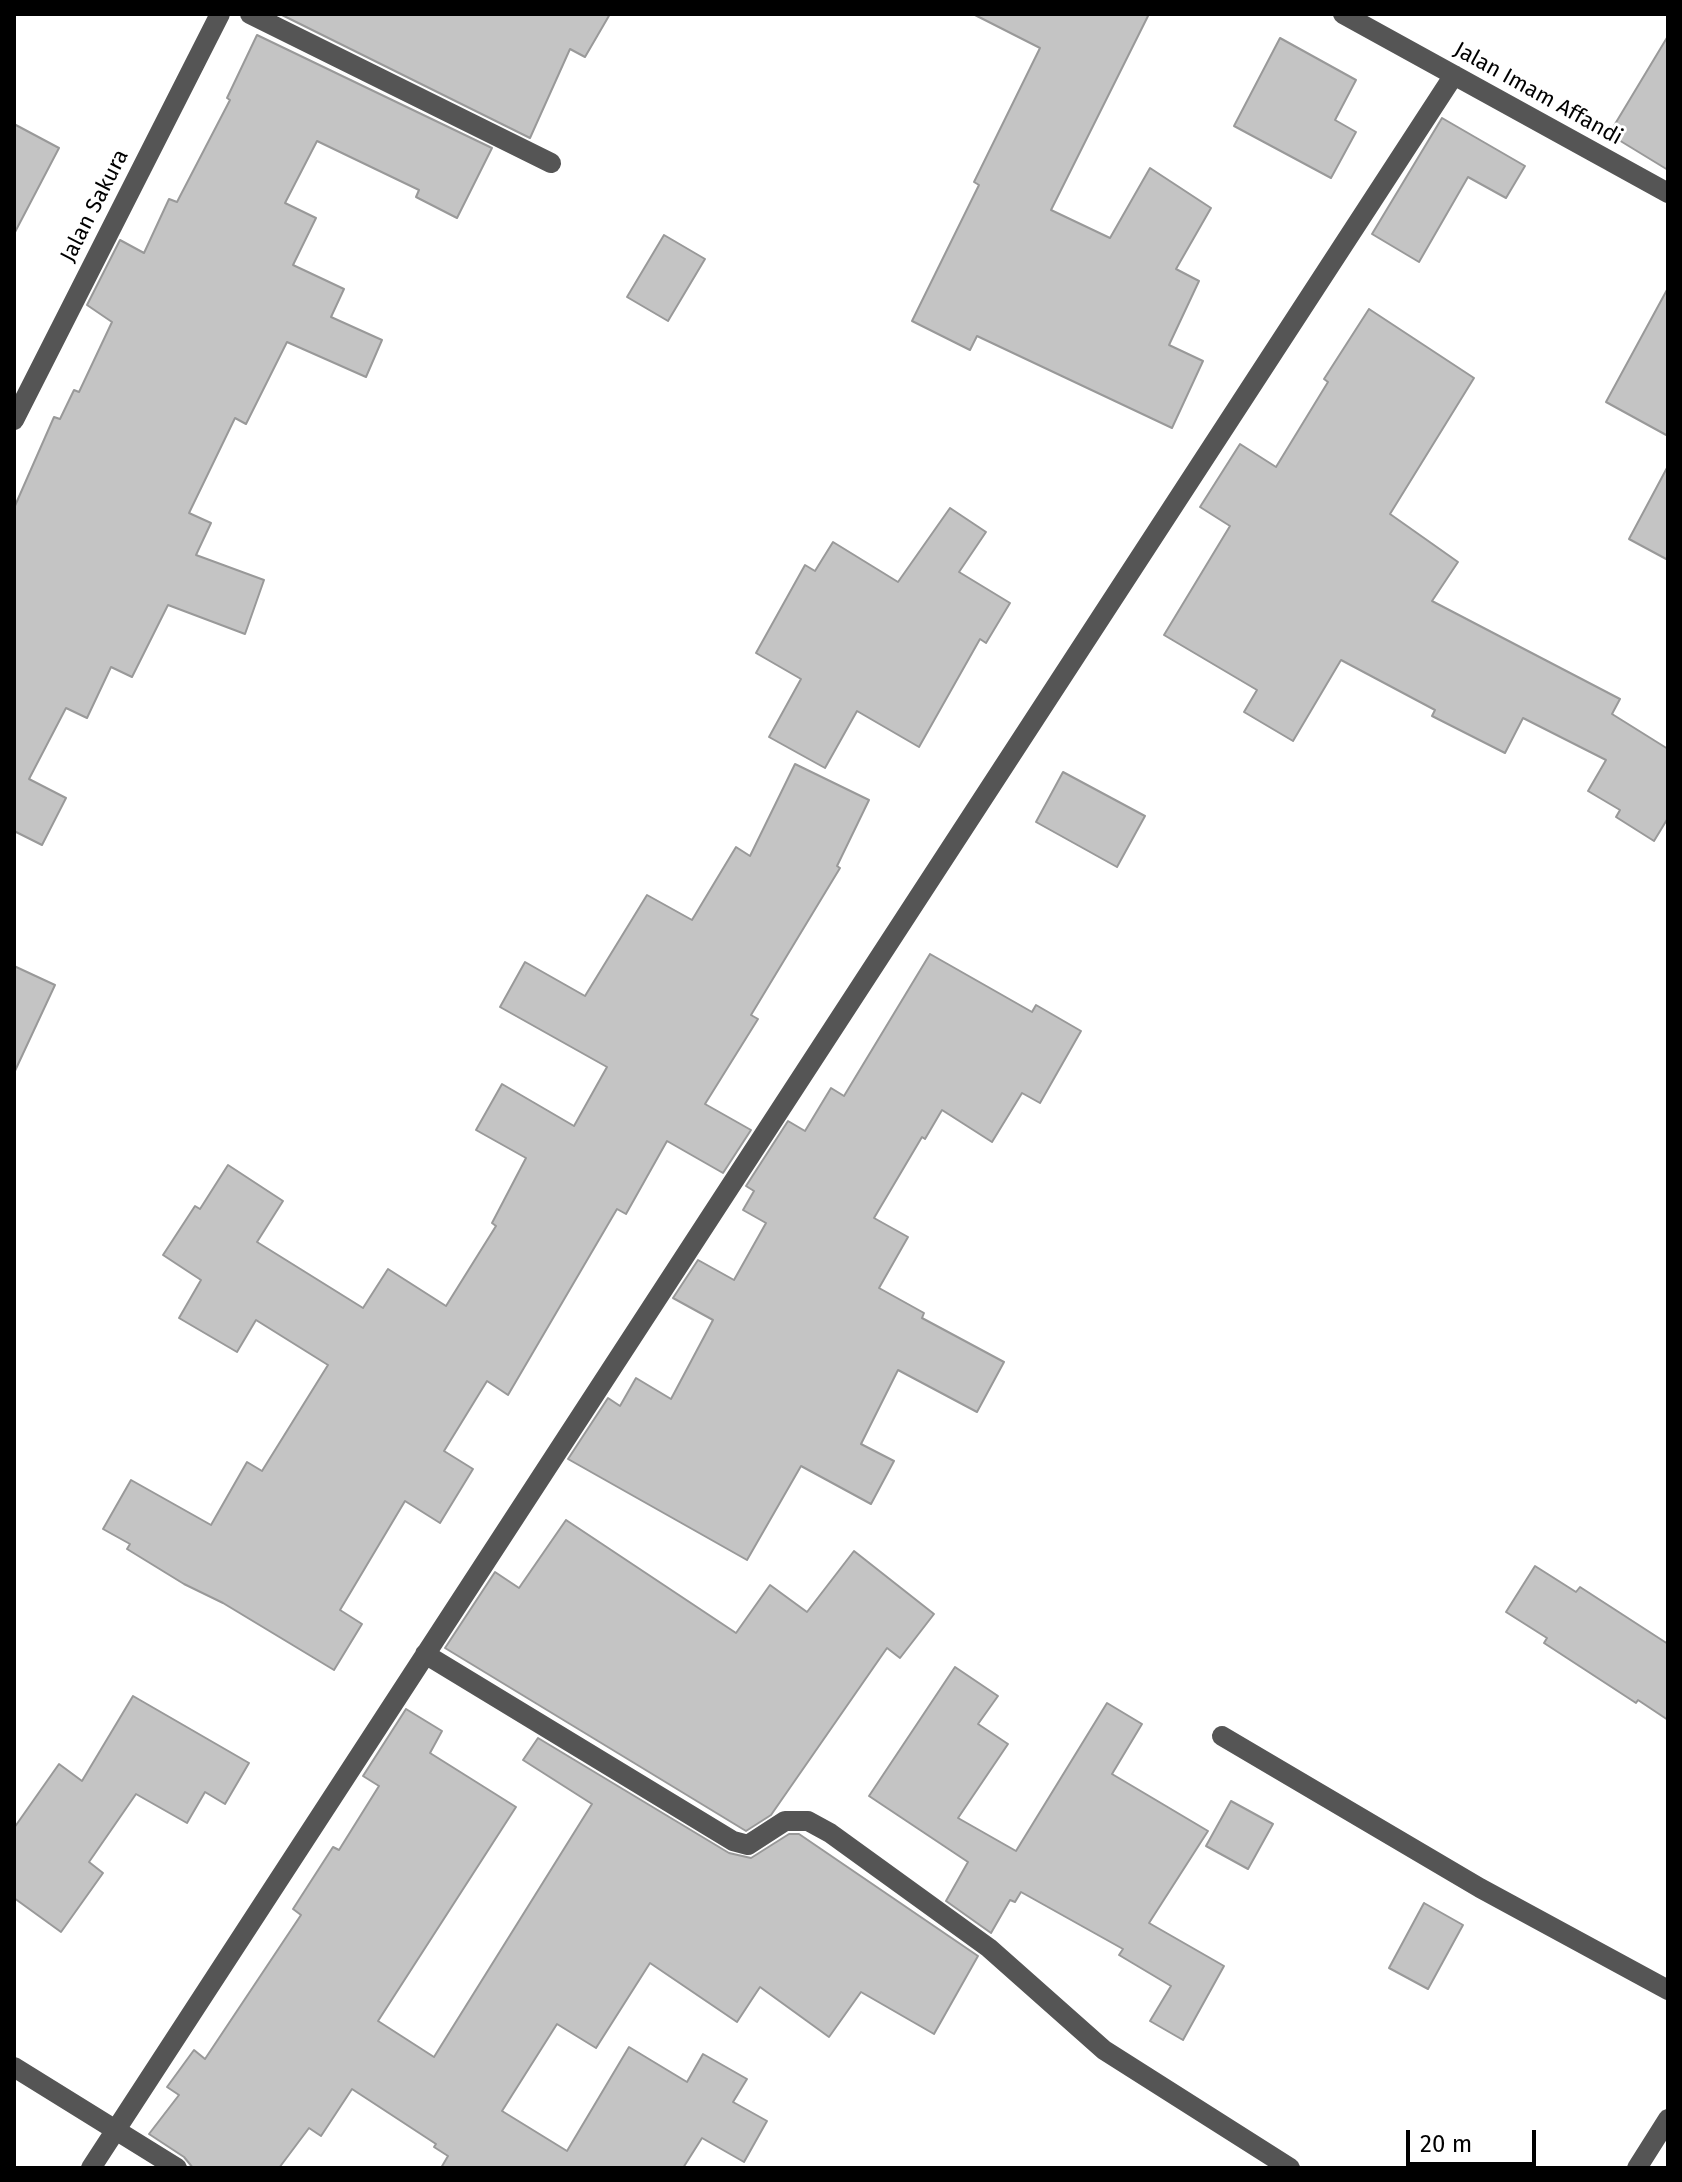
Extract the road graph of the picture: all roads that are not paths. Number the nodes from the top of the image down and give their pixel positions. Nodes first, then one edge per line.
1 (220, 14) edge
2 (250, 14) edge
3 (1343, 14) edge
4 (1454, 75) junction
5 (551, 163) dead end
6 (1668, 193) edge
7 (14, 420) edge
8 (425, 1654) junction
9 (1222, 1736) dead end
10 (1668, 1990) edge
11 (14, 2067) edge
12 (1668, 2119) edge
13 (116, 2128) junction
14 (91, 2168) edge
15 (177, 2168) edge
16 (1290, 2168) edge
17 (1637, 2168) edge

1 - 7 street, Jalan Sakura
2 - 5 street
3 - 4 street, Jalan Imam Affandi
4 - 6 street, Jalan Imam Affandi
4 - 8 street
8 - 13 street
8 - 16 street
9 - 10 street
11 - 13 street
12 - 17 street
13 - 14 street
13 - 15 street

